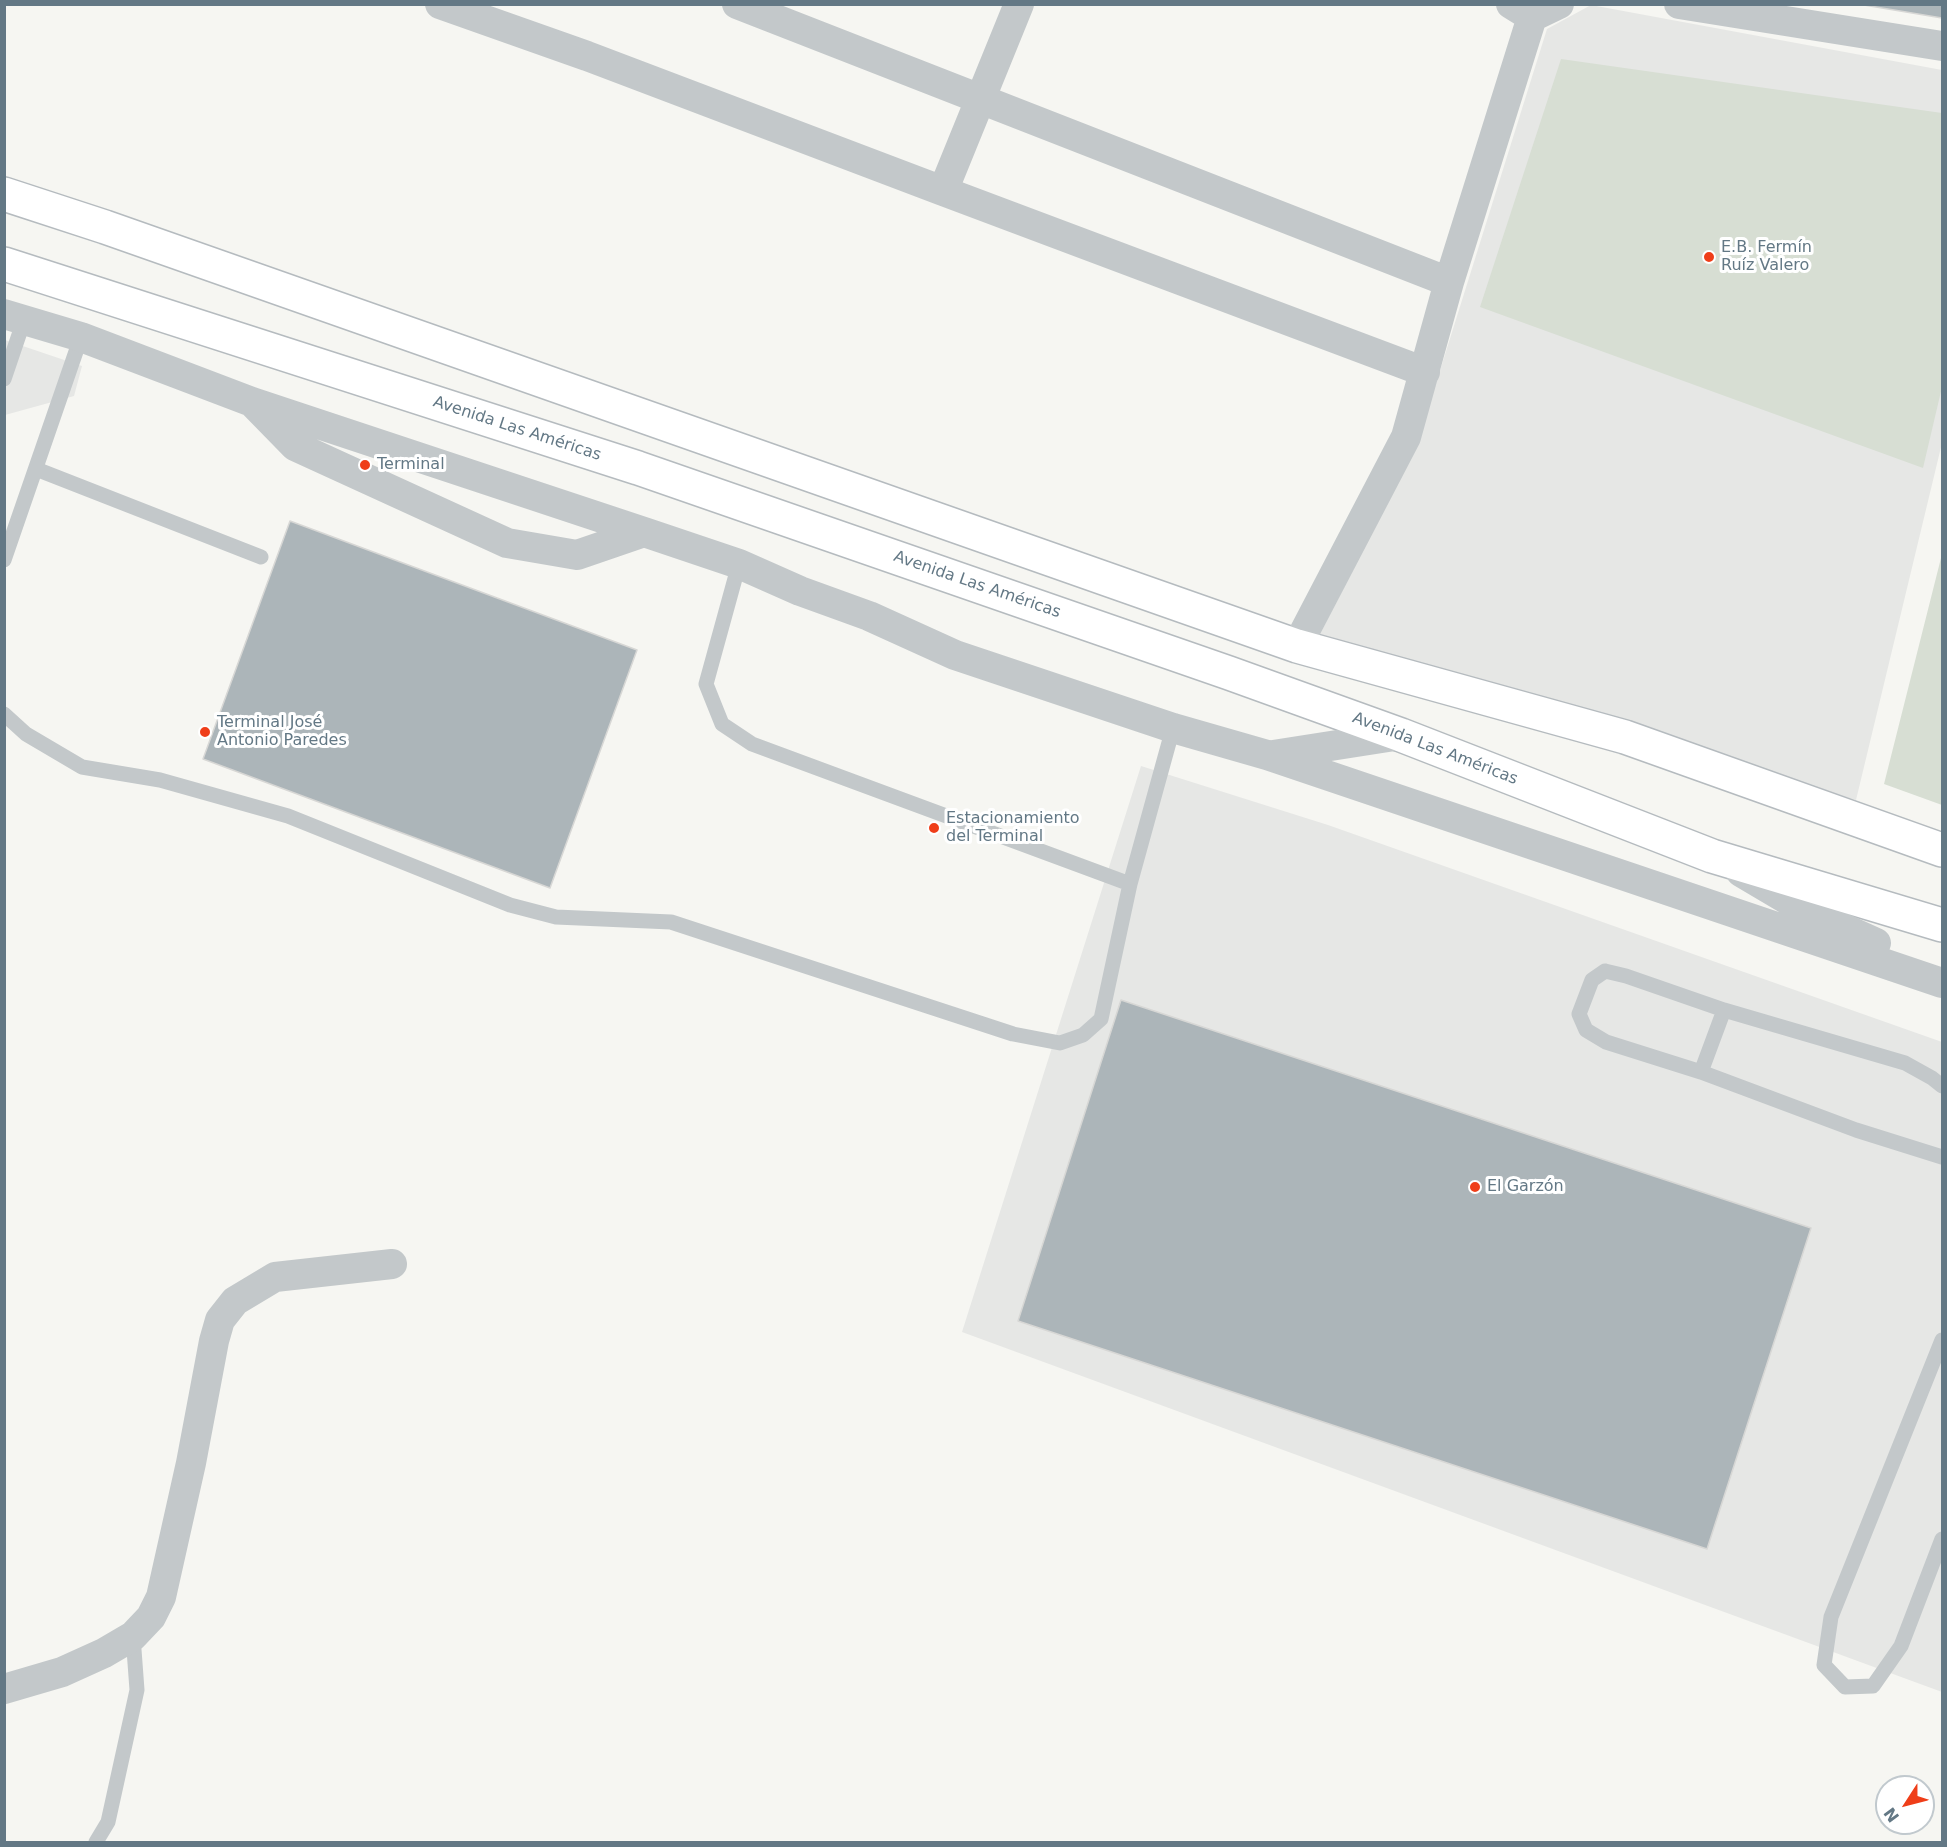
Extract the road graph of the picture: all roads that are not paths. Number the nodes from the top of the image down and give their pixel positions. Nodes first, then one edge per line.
1 (440, 4) edge
2 (737, 4) edge
3 (1019, 4) edge
4 (1559, 4) edge
5 (1679, 4) edge
6 (1521, 11) edge
7 (1942, 46) edge
8 (980, 99) junction
9 (943, 191) junction
10 (4, 194) edge
11 (4, 264) edge
12 (1449, 282) junction
13 (14, 317) edge
14 (81, 337) junction
15 (1425, 372) junction
16 (4, 379) edge
17 (252, 402) junction
18 (36, 469) junction
19 (644, 532) junction
20 (261, 557) dead end
21 (4, 560) edge
22 (739, 564) junction
23 (1297, 646) junction
24 (4, 714) edge
25 (1173, 728) junction
26 (1401, 735) junction
27 (1267, 756) junction
28 (1942, 850) edge
29 (1712, 855) junction
30 (1130, 884) junction
31 (1942, 925) edge
32 (1942, 974) edge
33 (1942, 983) edge
34 (1724, 1010) junction
35 (1701, 1072) junction
36 (1942, 1086) edge
37 (1942, 1157) edge
38 (392, 1264) dead end
39 (1942, 1340) edge
40 (1942, 1539) edge
41 (133, 1636) junction
42 (4, 1689) edge
43 (96, 1842) edge

1 - 9 street
2 - 8 street
3 - 8 street
4 - 6 street
5 - 7 street
6 - 12 street
8 - 9 street
8 - 12 street
9 - 15 street
10 - 23 street
11 - 26 street, Avenida Las Américas
12 - 15 street
13 - 14 street
13 - 16 lane
14 - 17 street
14 - 18 lane
15 - 23 street
17 - 19 street
17 - 19 street
18 - 20 lane
18 - 21 lane
19 - 22 street
22 - 25 street
22 - 30 lane
23 - 28 street
24 - 30 lane
25 - 27 street
25 - 30 lane
26 - 27 street
26 - 29 street, Avenida Las Américas
27 - 33 street
29 - 31 street, Avenida Las Américas
29 - 32 street
34 - 35 lane
34 - 35 lane
34 - 36 lane
35 - 37 lane
38 - 41 street
39 - 40 lane
41 - 42 street
41 - 43 lane

